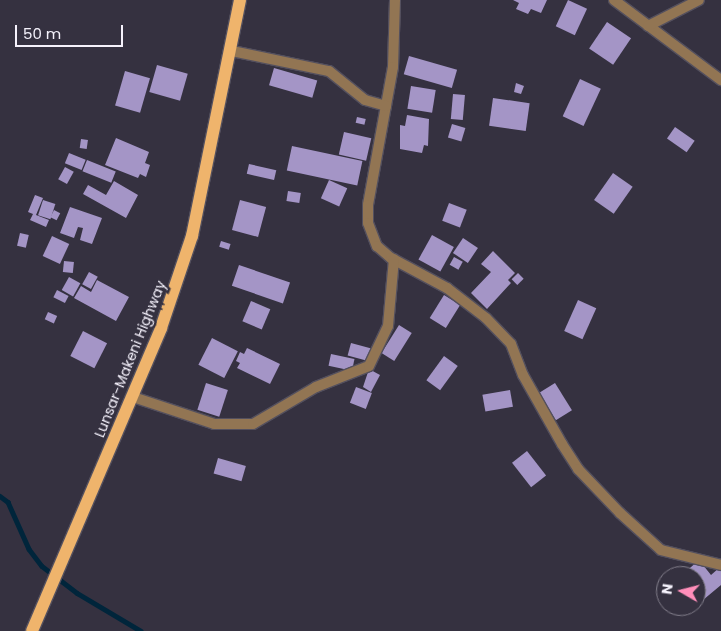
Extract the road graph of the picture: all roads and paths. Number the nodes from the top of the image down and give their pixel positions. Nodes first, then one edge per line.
1 (240, 0) edge
2 (395, 0) edge
3 (614, 0) edge
4 (699, 0) edge
5 (648, 26) junction
6 (232, 51) junction
7 (721, 80) edge
8 (386, 106) junction
9 (394, 259) junction
10 (133, 397) junction
11 (721, 565) edge
12 (32, 631) edge

1 - 6 main road, Lunsar-Makeni Highway
2 - 8 street
3 - 5 street
4 - 5 street
5 - 7 street
6 - 8 street
6 - 10 main road, Lunsar-Makeni Highway
8 - 9 street
9 - 10 street
9 - 11 street
10 - 12 main road, Lunsar-Makeni Highway

